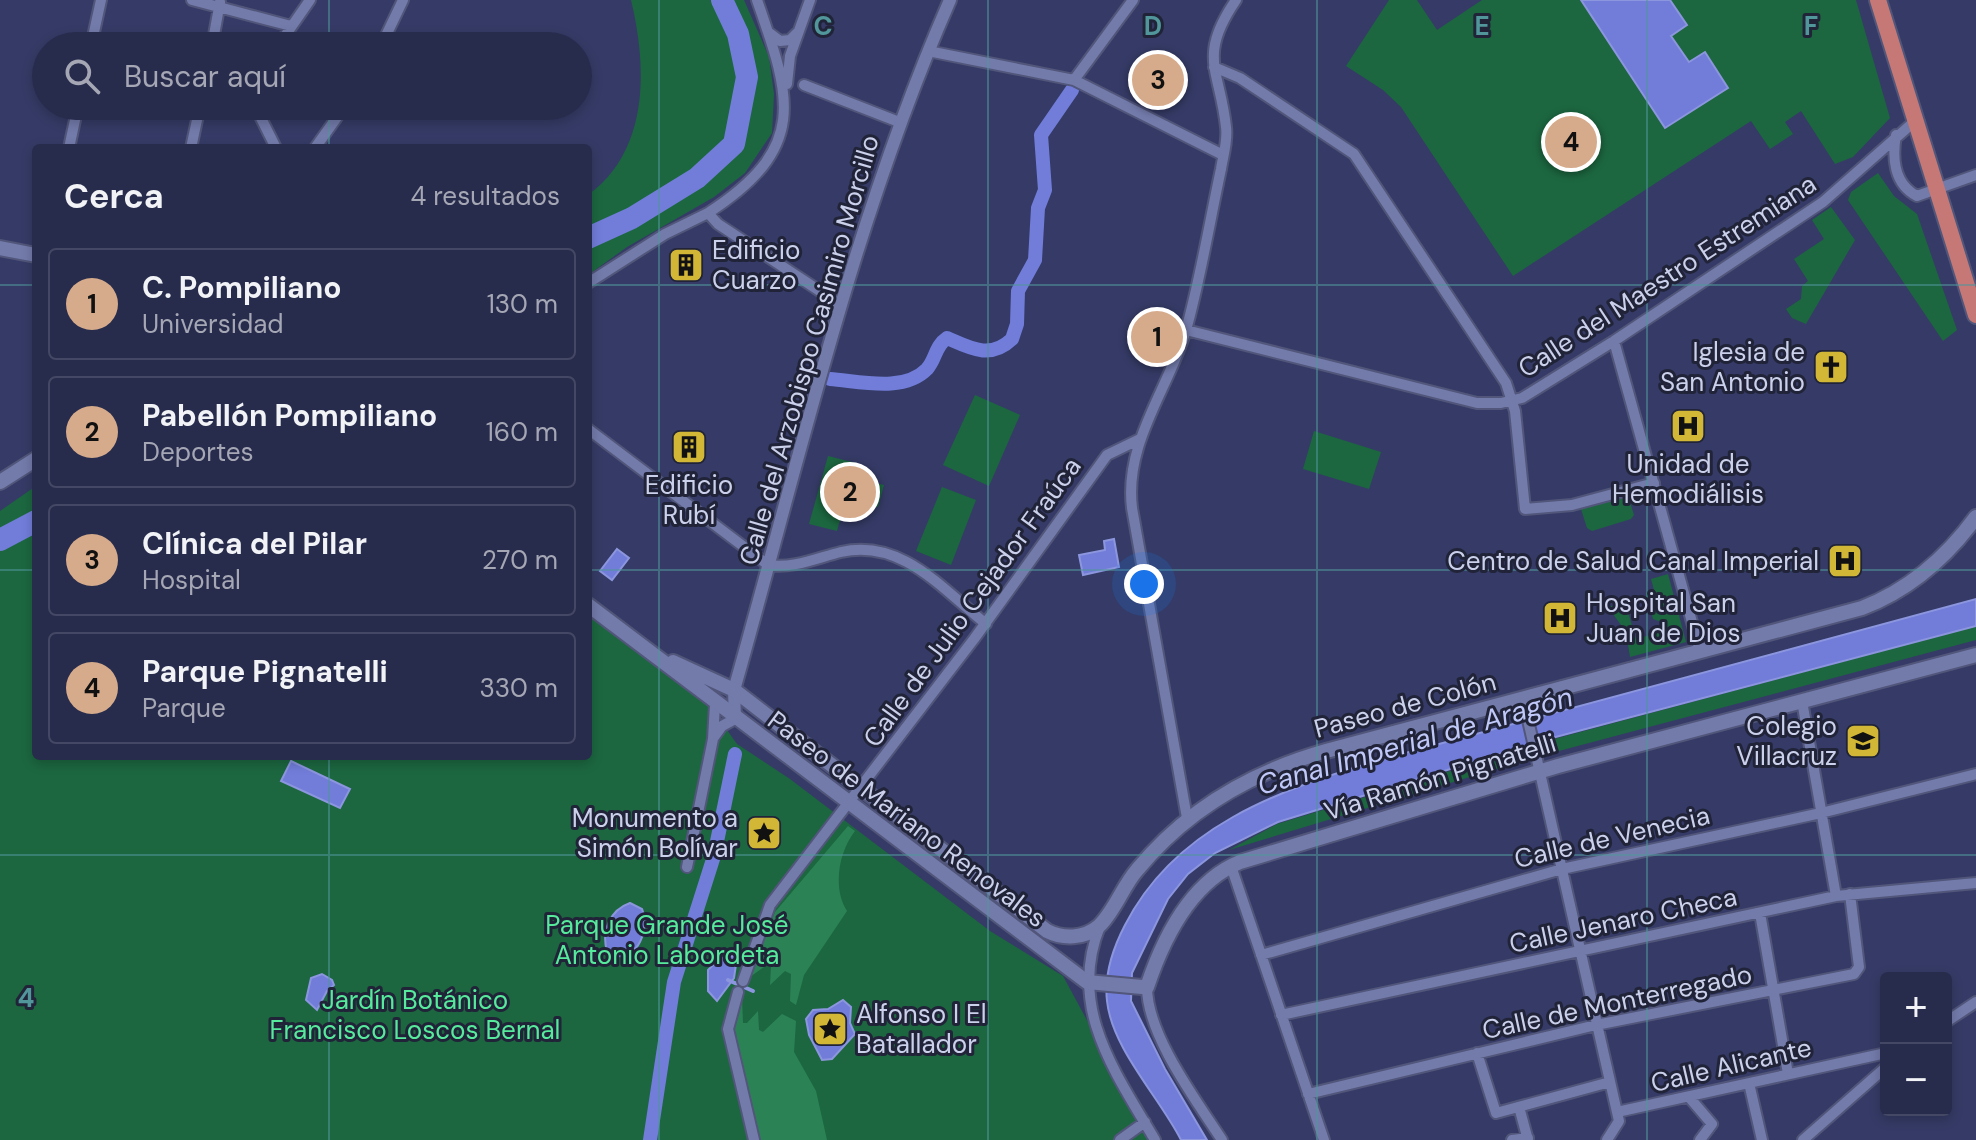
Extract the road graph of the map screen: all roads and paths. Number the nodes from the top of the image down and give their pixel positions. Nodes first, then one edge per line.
1 (101, 0) edge
2 (192, 0) edge
3 (310, 0) edge
4 (403, 0) edge
5 (757, 0) edge
6 (810, 0) edge
7 (950, 0) edge
8 (1133, 0) edge
9 (1236, 0) edge
10 (1878, 0) edge
11 (220, 3) edge
12 (291, 26) junction
13 (767, 30) junction
14 (799, 30) junction
15 (94, 32) edge
16 (215, 32) edge
17 (287, 32) edge
18 (388, 32) edge
19 (928, 51) junction
20 (1214, 67) junction
21 (1074, 80) junction
22 (804, 85) dead end
23 (786, 94) junction
24 (75, 120) edge
25 (197, 120) edge
26 (262, 120) edge
27 (335, 120) edge
28 (1915, 121) junction
29 (899, 122) junction
30 (1896, 135) junction
31 (70, 144) edge
32 (192, 144) edge
33 (274, 144) edge
34 (318, 144) edge
35 (1223, 155) junction
36 (1976, 175) edge
37 (1937, 191) junction
38 (708, 213) junction
39 (0, 248) edge
40 (32, 254) edge
41 (592, 280) edge
42 (841, 305) junction
43 (1976, 315) edge
44 (1186, 330) junction
45 (1614, 341) junction
46 (1513, 401) junction
47 (592, 432) edge
48 (1140, 439) junction
49 (32, 462) edge
50 (0, 482) edge
51 (1654, 483) junction
52 (1976, 517) edge
53 (768, 565) junction
54 (592, 608) edge
55 (986, 624) junction
56 (1700, 651) junction
57 (653, 654) junction
58 (1976, 655) edge
59 (734, 690) junction
60 (1802, 701) junction
61 (715, 704) junction
62 (1525, 705) junction
63 (735, 719) junction
64 (713, 739) junction
65 (1540, 764) junction
66 (1976, 774) edge
67 (862, 787) junction
68 (850, 804) junction
69 (1821, 813) junction
70 (1187, 818) junction
71 (1231, 866) junction
72 (687, 867) dead end
73 (1562, 869) junction
74 (1976, 883) edge
75 (1850, 894) junction
76 (1836, 896) junction
77 (1760, 913) junction
78 (1101, 924) junction
79 (1580, 951) junction
80 (1261, 955) junction
81 (743, 981) dead end
82 (1093, 983) junction
83 (1141, 987) junction
84 (738, 992) dead end
85 (1774, 992) junction
86 (1976, 1002) edge
87 (1281, 1015) junction
88 (1952, 1018) edge
89 (1596, 1025) junction
90 (1477, 1053) junction
91 (1880, 1054) edge
92 (1880, 1072) edge
93 (1788, 1074) junction
94 (1610, 1082) junction
95 (1749, 1083) junction
96 (1308, 1094) junction
97 (1689, 1097) junction
98 (1519, 1107) junction
99 (1617, 1112) junction
100 (1145, 1122) junction
101 (1761, 1135) edge
102 (1528, 1139) edge
103 (754, 1140) edge
104 (1120, 1140) edge
105 (1155, 1140) edge
106 (1222, 1140) edge
107 (1324, 1140) edge
108 (1512, 1140) edge
109 (1607, 1140) edge
110 (1700, 1140) edge
111 (1752, 1140) edge
112 (1803, 1140) edge

1 - 15 street
2 - 11 street
3 - 12 street
4 - 18 street
5 - 13 street
6 - 14 street
7 - 19 street, Calle del Arzobispo Casimiro Morcillo
8 - 21 street
9 - 20 street
10 - 28 main road
11 - 12 street
11 - 16 street
12 - 17 street
13 - 14 street
13 - 23 street
14 - 23 street
19 - 21 street
19 - 29 street, Calle del Arzobispo Casimiro Morcillo
20 - 35 street
20 - 46 street
21 - 35 street
22 - 29 street
23 - 38 street
24 - 31 street
25 - 32 street
26 - 33 street
27 - 34 street
28 - 30 street, Calle del Maestro Estremiana
28 - 37 main road
29 - 42 street, Calle del Arzobispo Casimiro Morcillo
30 - 37 street
30 - 45 street, Calle del Maestro Estremiana
35 - 44 street
36 - 37 street
37 - 43 main road
38 - 41 street
38 - 42 street
39 - 40 main road
42 - 53 street, Calle del Arzobispo Casimiro Morcillo
44 - 46 street, Calle del Maestro Estremiana
44 - 48 street
45 - 46 street, Calle del Maestro Estremiana
45 - 51 street
46 - 51 street
47 - 53 street
48 - 55 street, Calle de Julio Cejador Fraúca
48 - 70 street
49 - 50 main road
51 - 56 street
52 - 56 main road, Paseo de Colón
53 - 55 street
53 - 59 street, Calle del Arzobispo Casimiro Morcillo
54 - 57 main road, Paseo de Mariano Renovales
55 - 67 street, Calle de Julio Cejador Fraúca
56 - 62 main road, Paseo de Colón
57 - 59 main road, Paseo de Mariano Renovales
57 - 61 main road, Paseo de Mariano Renovales
58 - 60 main road, Vía Ramón Pignatelli
59 - 63 street, Calle del Arzobispo Casimiro Morcillo
59 - 67 main road, Paseo de Mariano Renovales
60 - 65 main road, Vía Ramón Pignatelli
60 - 69 street
61 - 63 main road, Paseo de Mariano Renovales
61 - 64 street
62 - 65 street
62 - 70 main road, Paseo de Colón
63 - 64 street
63 - 68 main road, Paseo de Mariano Renovales
64 - 72 street
65 - 71 main road, Vía Ramón Pignatelli
65 - 73 street
66 - 69 street, Calle de Venecia
67 - 68 street, Calle de Julio Cejador Fraúca
67 - 78 main road, Paseo de Mariano Renovales
68 - 81 street, Calle de Julio Cejador Fraúca
68 - 82 main road, Paseo de Mariano Renovales
69 - 73 street, Calle de Venecia
69 - 76 street
70 - 78 main road, Paseo de Colón
71 - 80 street
71 - 83 main road, Vía Ramón Pignatelli
73 - 79 street
73 - 80 street, Calle de Venecia
74 - 75 street, Calle Jenaro Checa
75 - 76 street, Calle Jenaro Checa
75 - 85 street, Calle de Monterregado
76 - 77 street, Calle Jenaro Checa
77 - 79 street, Calle Jenaro Checa
77 - 85 street
78 - 82 street, Paseo de Colón
79 - 87 street, Calle Jenaro Checa
79 - 89 street
80 - 87 street
82 - 83 main road
82 - 100 street, Paseo de Colón
83 - 106 street
84 - 103 street
85 - 89 street, Calle de Monterregado
85 - 93 street
86 - 88 street
87 - 96 street
89 - 90 street, Calle de Monterregado
89 - 94 street
90 - 96 street, Calle de Monterregado
90 - 98 street
91 - 93 street, Calle Alicante
92 - 112 street
93 - 95 street, Calle Alicante
94 - 98 street
94 - 99 street
95 - 97 street, Calle Alicante
95 - 101 street
96 - 107 street
97 - 99 street, Calle Alicante
97 - 110 street
98 - 102 street
99 - 109 street
100 - 104 street
100 - 105 street, Paseo de Colón
101 - 111 street
102 - 108 street

